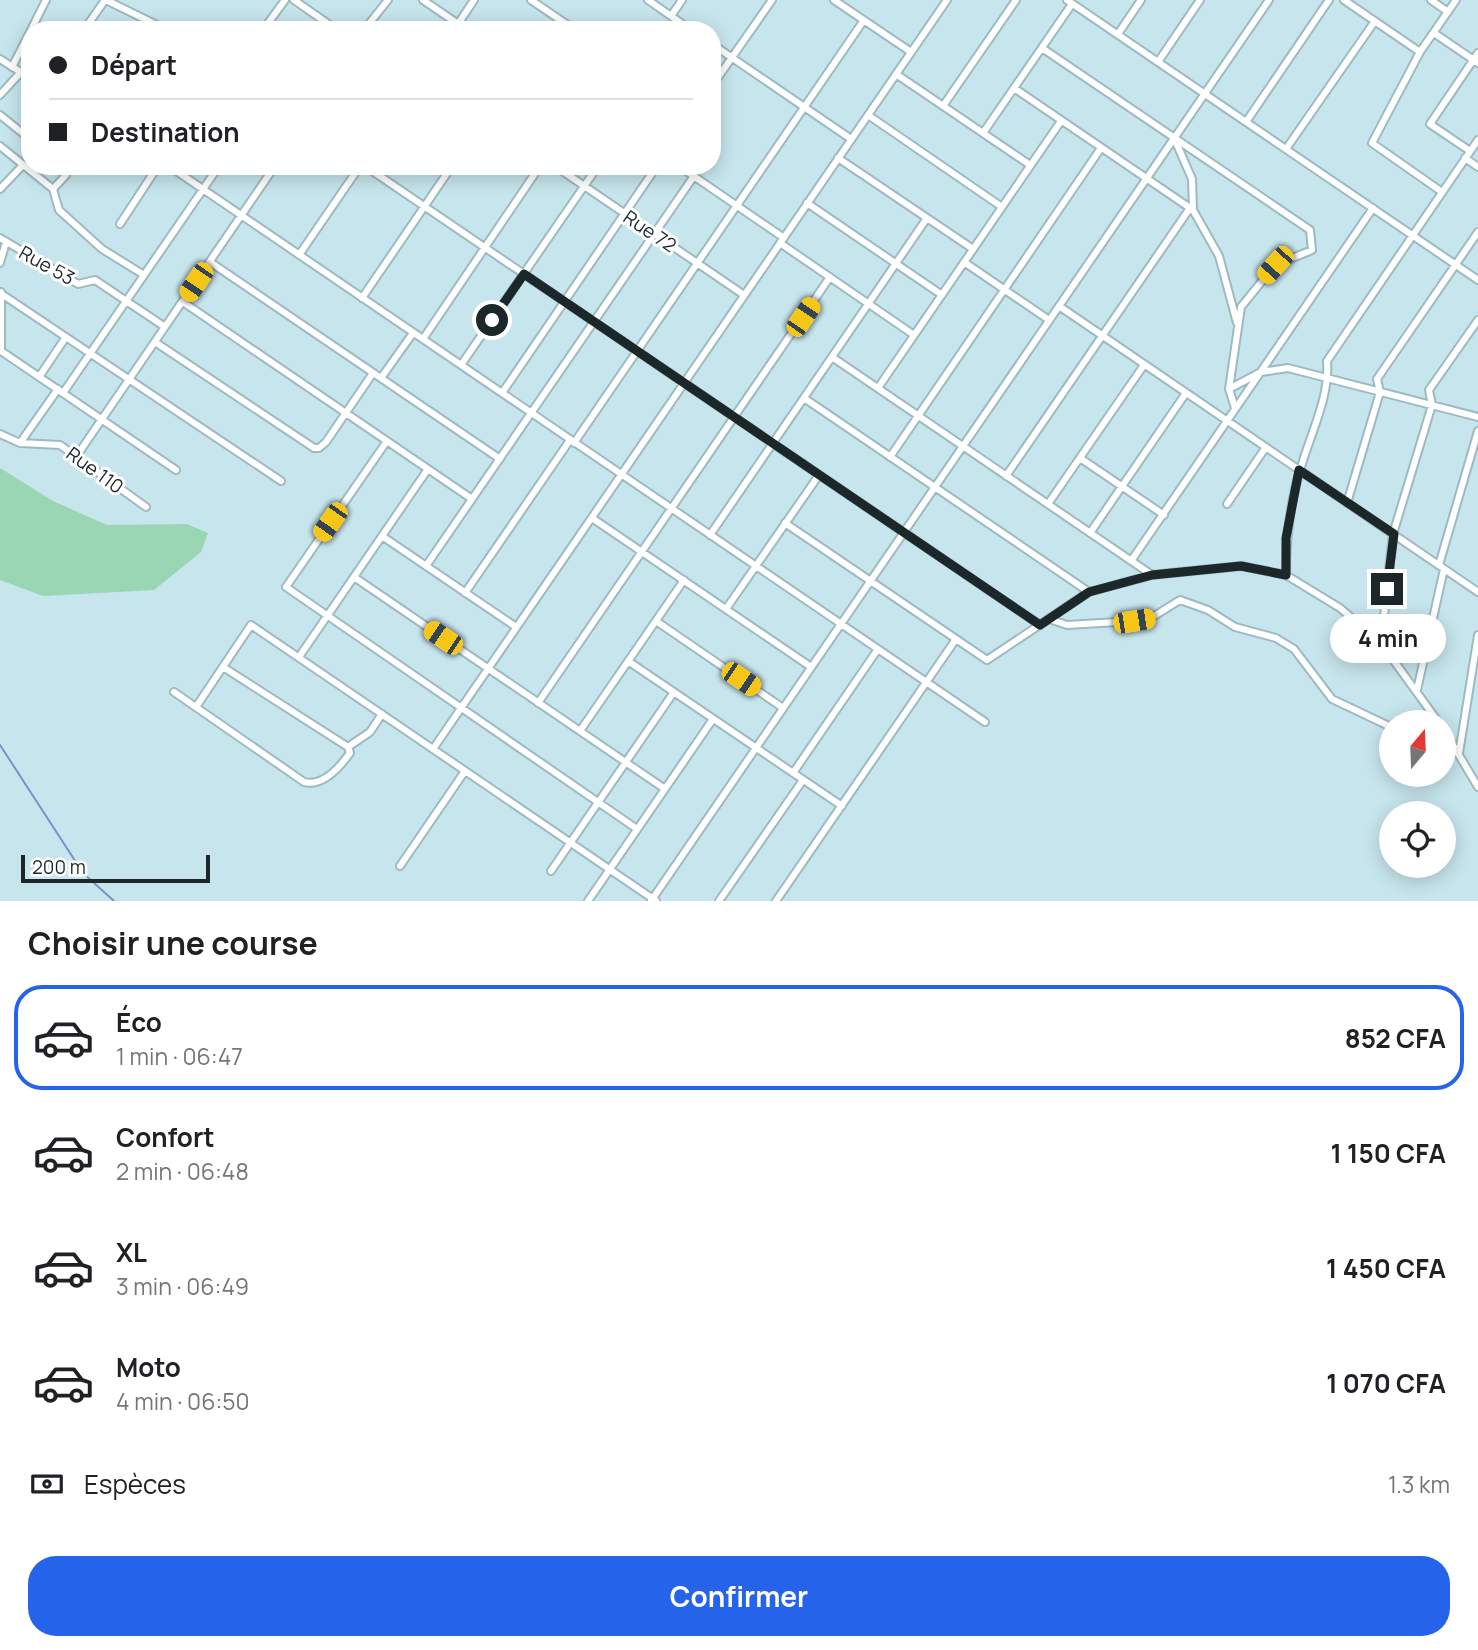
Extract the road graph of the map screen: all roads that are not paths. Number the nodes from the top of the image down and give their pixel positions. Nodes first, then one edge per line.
1 (46, 0) edge
2 (106, 0) edge
3 (285, 0) edge
4 (294, 0) edge
5 (388, 0) edge
6 (423, 0) edge
7 (474, 0) edge
8 (531, 0) edge
9 (648, 0) edge
10 (682, 0) edge
11 (772, 0) edge
12 (834, 0) edge
13 (947, 0) edge
14 (1016, 0) edge
15 (1141, 0) edge
16 (1200, 0) edge
17 (1269, 0) edge
18 (1329, 0) edge
19 (1344, 0) edge
20 (1431, 0) edge
21 (1456, 0) edge
22 (1070, 2) edge
23 (1448, 12) junction
24 (671, 16) junction
25 (864, 20) junction
26 (35, 21) edge
27 (91, 21) edge
28 (149, 21) edge
29 (270, 21) edge
30 (324, 21) edge
31 (371, 21) edge
32 (449, 21) edge
33 (460, 21) edge
34 (562, 21) edge
35 (678, 21) edge
36 (1375, 21) junction
37 (1434, 33) junction
38 (1118, 34) junction
39 (1042, 48) junction
40 (21, 49) edge
41 (721, 50) edge
42 (911, 52) junction
43 (1420, 52) junction
44 (1478, 53) edge
45 (732, 57) junction
46 (0, 59) edge
47 (1158, 62) junction
48 (1476, 62) edge
49 (12, 67) junction
50 (21, 72) joint
51 (721, 73) edge
52 (896, 74) junction
53 (1014, 89) junction
54 (1205, 94) junction
55 (0, 95) edge
56 (943, 106) junction
57 (805, 107) junction
58 (0, 115) edge
59 (868, 115) junction
60 (1061, 121) junction
61 (1246, 122) junction
62 (21, 132) edge
63 (983, 133) junction
64 (1174, 138) junction
65 (851, 139) junction
66 (1478, 140) edge
67 (0, 146) edge
68 (1101, 148) junction
69 (1286, 149) junction
70 (1470, 151) junction
71 (838, 158) junction
72 (1465, 158) junction
73 (21, 163) edge
74 (1031, 166) junction
75 (21, 167) edge
76 (1478, 167) edge
77 (35, 175) edge
78 (65, 175) edge
79 (152, 175) edge
80 (183, 175) edge
81 (213, 175) edge
82 (269, 175) edge
83 (354, 175) edge
84 (378, 175) edge
85 (446, 175) edge
86 (534, 175) edge
87 (568, 175) edge
88 (592, 175) edge
89 (651, 175) edge
90 (694, 176) joint
91 (1146, 178) junction
92 (584, 186) junction
93 (0, 189) edge
94 (52, 189) junction
95 (203, 190) junction
96 (1442, 192) junction
97 (807, 203) junction
98 (737, 206) junction
99 (425, 207) junction
100 (1002, 207) junction
101 (1373, 208) junction
102 (625, 214) junction
103 (241, 216) junction
104 (928, 218) junction
105 (120, 224) dead end
106 (1478, 232) edge
107 (654, 234) junction
108 (1413, 235) junction
109 (3, 240) edge
110 (782, 240) junction
111 (485, 248) junction
112 (973, 249) junction
113 (299, 255) junction
114 (210, 261) junction
115 (0, 262) edge
116 (964, 262) junction
117 (697, 263) junction
118 (897, 264) junction
119 (1455, 265) junction
120 (524, 274) junction
121 (144, 275) junction
122 (830, 277) junction
123 (1478, 280) edge
124 (1004, 289) junction
125 (1, 293) edge
126 (744, 295) junction
127 (942, 295) junction
128 (362, 298) junction
129 (127, 301) junction
130 (183, 302) junction
131 (564, 302) junction
132 (869, 304) junction
133 (1059, 306) junction
134 (1049, 320) junction
135 (1478, 320) edge
136 (594, 322) junction
137 (166, 327) junction
138 (413, 332) junction
139 (1239, 332) junction
140 (915, 335) junction
141 (1102, 336) junction
142 (66, 337) junction
143 (423, 339) junction
144 (155, 342) junction
145 (637, 351) junction
146 (91, 353) junction
147 (832, 357) junction
148 (461, 365) junction
149 (1144, 365) junction
150 (1261, 372) junction
151 (373, 373) junction
152 (39, 377) junction
153 (382, 378) junction
154 (1328, 379) junction
155 (127, 381) junction
156 (684, 383) junction
157 (878, 388) junction
158 (1229, 389) junction
159 (60, 391) junction
160 (1380, 392) junction
161 (502, 393) junction
162 (1186, 393) junction
163 (804, 398) junction
164 (1432, 405) junction
165 (1235, 408) junction
166 (346, 413) junction
167 (531, 413) junction
168 (918, 415) junction
169 (1478, 417) edge
170 (734, 418) junction
171 (102, 419) junction
172 (1227, 421) junction
173 (1478, 431) edge
174 (0, 434) edge
175 (387, 441) junction
176 (572, 441) junction
177 (20, 443) junction
178 (773, 444) junction
179 (963, 446) junction
180 (1265, 447) junction
181 (76, 457) junction
182 (890, 457) junction
183 (1080, 458) junction
184 (500, 459) junction
185 (428, 469) junction
186 (176, 470) dead end
187 (1299, 470) junction
188 (621, 474) junction
189 (818, 475) junction
190 (1006, 476) junction
191 (281, 481) dead end
192 (1122, 486) junction
193 (934, 487) junction
194 (472, 499) junction
195 (1347, 503) junction
196 (1048, 504) junction
197 (1227, 504) dead end
198 (146, 507) dead end
199 (672, 509) junction
200 (1164, 515) junction
201 (592, 518) junction
202 (785, 523) junction
203 (903, 533) junction
204 (1090, 533) junction
205 (1394, 534) junction
206 (710, 535) junction
207 (382, 536) junction
208 (642, 552) junction
209 (1131, 561) junction
210 (426, 566) junction
211 (756, 566) junction
212 (1442, 567) junction
213 (1152, 575) junction
214 (1286, 575) junction
215 (354, 577) junction
216 (684, 580) junction
217 (870, 581) junction
218 (1089, 592) junction
219 (1478, 592) edge
220 (465, 593) junction
221 (726, 610) junction
222 (326, 617) junction
223 (1049, 619) junction
224 (656, 621) junction
225 (841, 624) junction
226 (1040, 625) junction
227 (516, 627) junction
228 (1478, 635) edge
229 (956, 639) junction
230 (1381, 643) junction
231 (878, 649) junction
232 (299, 657) junction
233 (628, 661) junction
234 (223, 667) junction
235 (811, 667) junction
236 (488, 669) junction
237 (926, 682) junction
238 (1417, 691) junction
239 (174, 692) dead end
240 (674, 692) junction
241 (538, 703) junction
242 (196, 707) junction
243 (783, 708) junction
244 (460, 709) junction
245 (1430, 710) edge
246 (382, 714) junction
247 (713, 719) junction
248 (1379, 721) edge
249 (985, 722) dead end
250 (580, 732) junction
251 (348, 747) junction
252 (756, 748) junction
253 (1456, 748) edge
254 (433, 749) junction
255 (1456, 752) edge
256 (1459, 753) junction
257 (625, 762) junction
258 (465, 771) junction
259 (793, 773) junction
260 (803, 780) junction
261 (1478, 787) edge
262 (665, 789) junction
263 (598, 803) junction
264 (842, 806) junction
265 (638, 830) junction
266 (570, 843) junction
267 (400, 866) dead end
268 (610, 870) junction
269 (551, 871) dead end
270 (653, 900) edge
271 (589, 901) edge
272 (719, 901) edge
273 (776, 901) edge

1 - 26 street
2 - 27 street
2 - 28 street
3 - 29 street
4 - 30 street
5 - 31 street
6 - 32 street
7 - 33 street
8 - 34 street
9 - 24 street
10 - 24 street
11 - 45 street
12 - 25 street
13 - 42 street
14 - 56 street
15 - 38 street
16 - 47 street
17 - 54 street
18 - 61 street
19 - 36 street
20 - 23 street
21 - 23 street
22 - 38 street
22 - 39 street
23 - 37 street
24 - 35 street
25 - 42 street
25 - 57 street
36 - 43 street
36 - 69 street
37 - 43 street
37 - 48 street
38 - 47 street
39 - 53 street
39 - 64 street
40 - 49 street
41 - 45 street
42 - 52 street
43 - 96 street
44 - 48 street
45 - 51 street
45 - 57 street
46 - 49 street
47 - 54 street
48 - 70 street
49 - 50 street
50 - 55 street
52 - 56 street
52 - 59 street
53 - 60 street
53 - 63 street
54 - 61 street
54 - 64 street
56 - 63 street
57 - 65 street
57 - 98 street
58 - 62 street
59 - 65 street
59 - 100 street
60 - 68 street
60 - 74 street
61 - 69 street
63 - 74 street
64 - 91 street
64 - 139 street
64 - 139 street
65 - 71 street
66 - 70 street
67 - 73 street
68 - 91 street
68 - 124 street
69 - 101 street
70 - 72 street
71 - 97 street
71 - 104 street
72 - 76 street
72 - 96 street
74 - 100 street
75 - 93 street
77 - 94 street
78 - 94 street
79 - 105 street
80 - 95 street
81 - 95 street
82 - 103 street
83 - 113 street
84 - 99 street
85 - 99 street
86 - 111 street
87 - 92 street, Rue 72
88 - 92 street
89 - 102 street
90 - 98 street
90 - 107 street
91 - 133 street
91 - 141 street
92 - 102 street, Rue 72
92 - 120 street
94 - 121 street
95 - 103 street
95 - 121 street
96 - 108 street
97 - 110 street
97 - 118 street
98 - 110 street
98 - 117 street
99 - 111 street
99 - 128 street
100 - 112 street
101 - 108 street
101 - 150 street
102 - 107 street, Rue 72
102 - 131 street
103 - 113 street
103 - 114 street
104 - 112 street
104 - 118 street
106 - 119 street
107 - 117 street, Rue 72
107 - 136 street
108 - 119 street
108 - 154 street
109 - 115 street
109 - 129 street, Rue 53
110 - 122 street
110 - 126 street
111 - 120 street
111 - 143 street
112 - 116 street
113 - 128 street
114 - 130 street
114 - 151 street
116 - 124 street
116 - 127 street
117 - 126 street, Rue 72
117 - 145 street
118 - 127 street
118 - 132 street
119 - 123 street
119 - 160 street
120 - 131 street
120 - 148 street
121 - 129 street
122 - 132 street
122 - 170 street
124 - 134 street
124 - 168 street
125 - 142 street
125 - 152 street
126 - 156 street
127 - 140 street
128 - 138 street
129 - 137 street, Rue 53
129 - 146 street
130 - 137 street
130 - 166 street
131 - 136 street
131 - 161 street
132 - 140 street
132 - 147 street
133 - 134 street
133 - 141 street
134 - 179 street
135 - 164 street
136 - 145 street
136 - 167 street
137 - 144 street
138 - 143 street
138 - 153 street
139 - 158 street
140 - 157 street
141 - 149 street
141 - 190 street
142 - 146 street
142 - 152 street
143 - 148 street
144 - 155 street
144 - 166 street
145 - 156 street
145 - 176 street
146 - 155 street
146 - 159 street
147 - 157 street
147 - 163 street
148 - 161 street
149 - 162 street
149 - 183 street
150 - 154 street
150 - 158 street
150 - 165 street
151 - 153 street
151 - 166 street
152 - 159 street
153 - 184 street
154 - 160 street
154 - 187 street
155 - 171 street
155 - 191 street
156 - 170 street
156 - 188 street
157 - 168 street
158 - 165 street
159 - 171 street
159 - 177 street
160 - 164 street
160 - 195 street
161 - 167 street
162 - 172 street
162 - 192 street
163 - 178 street
163 - 182 street
164 - 169 street
164 - 205 street
165 - 172 street
166 - 175 street
167 - 176 street
167 - 184 street
168 - 179 street
168 - 182 street
170 - 178 street
170 - 199 street
171 - 181 street
171 - 186 street
172 - 180 street
172 - 200 street
173 - 212 street
174 - 177 street, Rue 110
175 - 185 street
175 - 222 street
176 - 188 street
176 - 220 street
177 - 181 street, Rue 110
178 - 189 street
178 - 206 street
179 - 190 street
179 - 193 street
180 - 187 street
180 - 197 street
181 - 198 street, Rue 110
182 - 193 street
183 - 192 street
183 - 196 street
184 - 194 street
185 - 194 street
185 - 207 street
187 - 195 street
187 - 214 street
188 - 199 street
188 - 201 street
189 - 202 street
189 - 203 street
190 - 196 street
192 - 200 street
192 - 204 street
193 - 203 street
193 - 218 street
194 - 210 street
195 - 205 street
196 - 204 street
199 - 206 street
199 - 208 street
200 - 209 street
201 - 208 street
201 - 227 street
202 - 211 street
202 - 217 street
203 - 217 street
203 - 226 street
204 - 209 street
205 - 212 street
205 - 230 street
206 - 211 street
207 - 210 street
207 - 215 street
208 - 216 street
208 - 241 street
209 - 213 street
210 - 220 street
211 - 221 street
211 - 225 street
212 - 219 street
212 - 238 street
213 - 214 street
213 - 218 street
214 - 230 street
215 - 222 street
215 - 236 street
216 - 221 street
216 - 224 street
217 - 225 street
217 - 229 street
218 - 223 street
220 - 227 street
221 - 235 street
222 - 232 street
222 - 244 street
223 - 226 street
223 - 248 street
224 - 233 street
224 - 243 street
225 - 231 street
225 - 235 street
226 - 229 street
227 - 236 street
228 - 256 street
229 - 237 street
230 - 238 street
231 - 237 street
231 - 259 street
232 - 234 street
232 - 246 street
233 - 240 street
233 - 250 street
234 - 242 street
234 - 251 street
235 - 243 street
236 - 241 street
236 - 244 street
237 - 249 street
237 - 264 street
238 - 245 street
239 - 242 street
240 - 247 street
240 - 257 street
241 - 250 street
242 - 251 street
243 - 252 street
244 - 254 street
244 - 263 street
246 - 251 street
246 - 254 street
247 - 252 street
247 - 262 street
250 - 257 street
252 - 259 street
252 - 270 street
253 - 256 street
254 - 258 street
255 - 256 street
256 - 261 street
257 - 262 street
257 - 263 street
258 - 266 street
258 - 267 street
259 - 260 street
260 - 264 street
260 - 272 street
262 - 265 street
263 - 265 street
263 - 266 street
264 - 273 street
265 - 268 street
266 - 268 street
266 - 269 street
268 - 270 street
268 - 271 street

